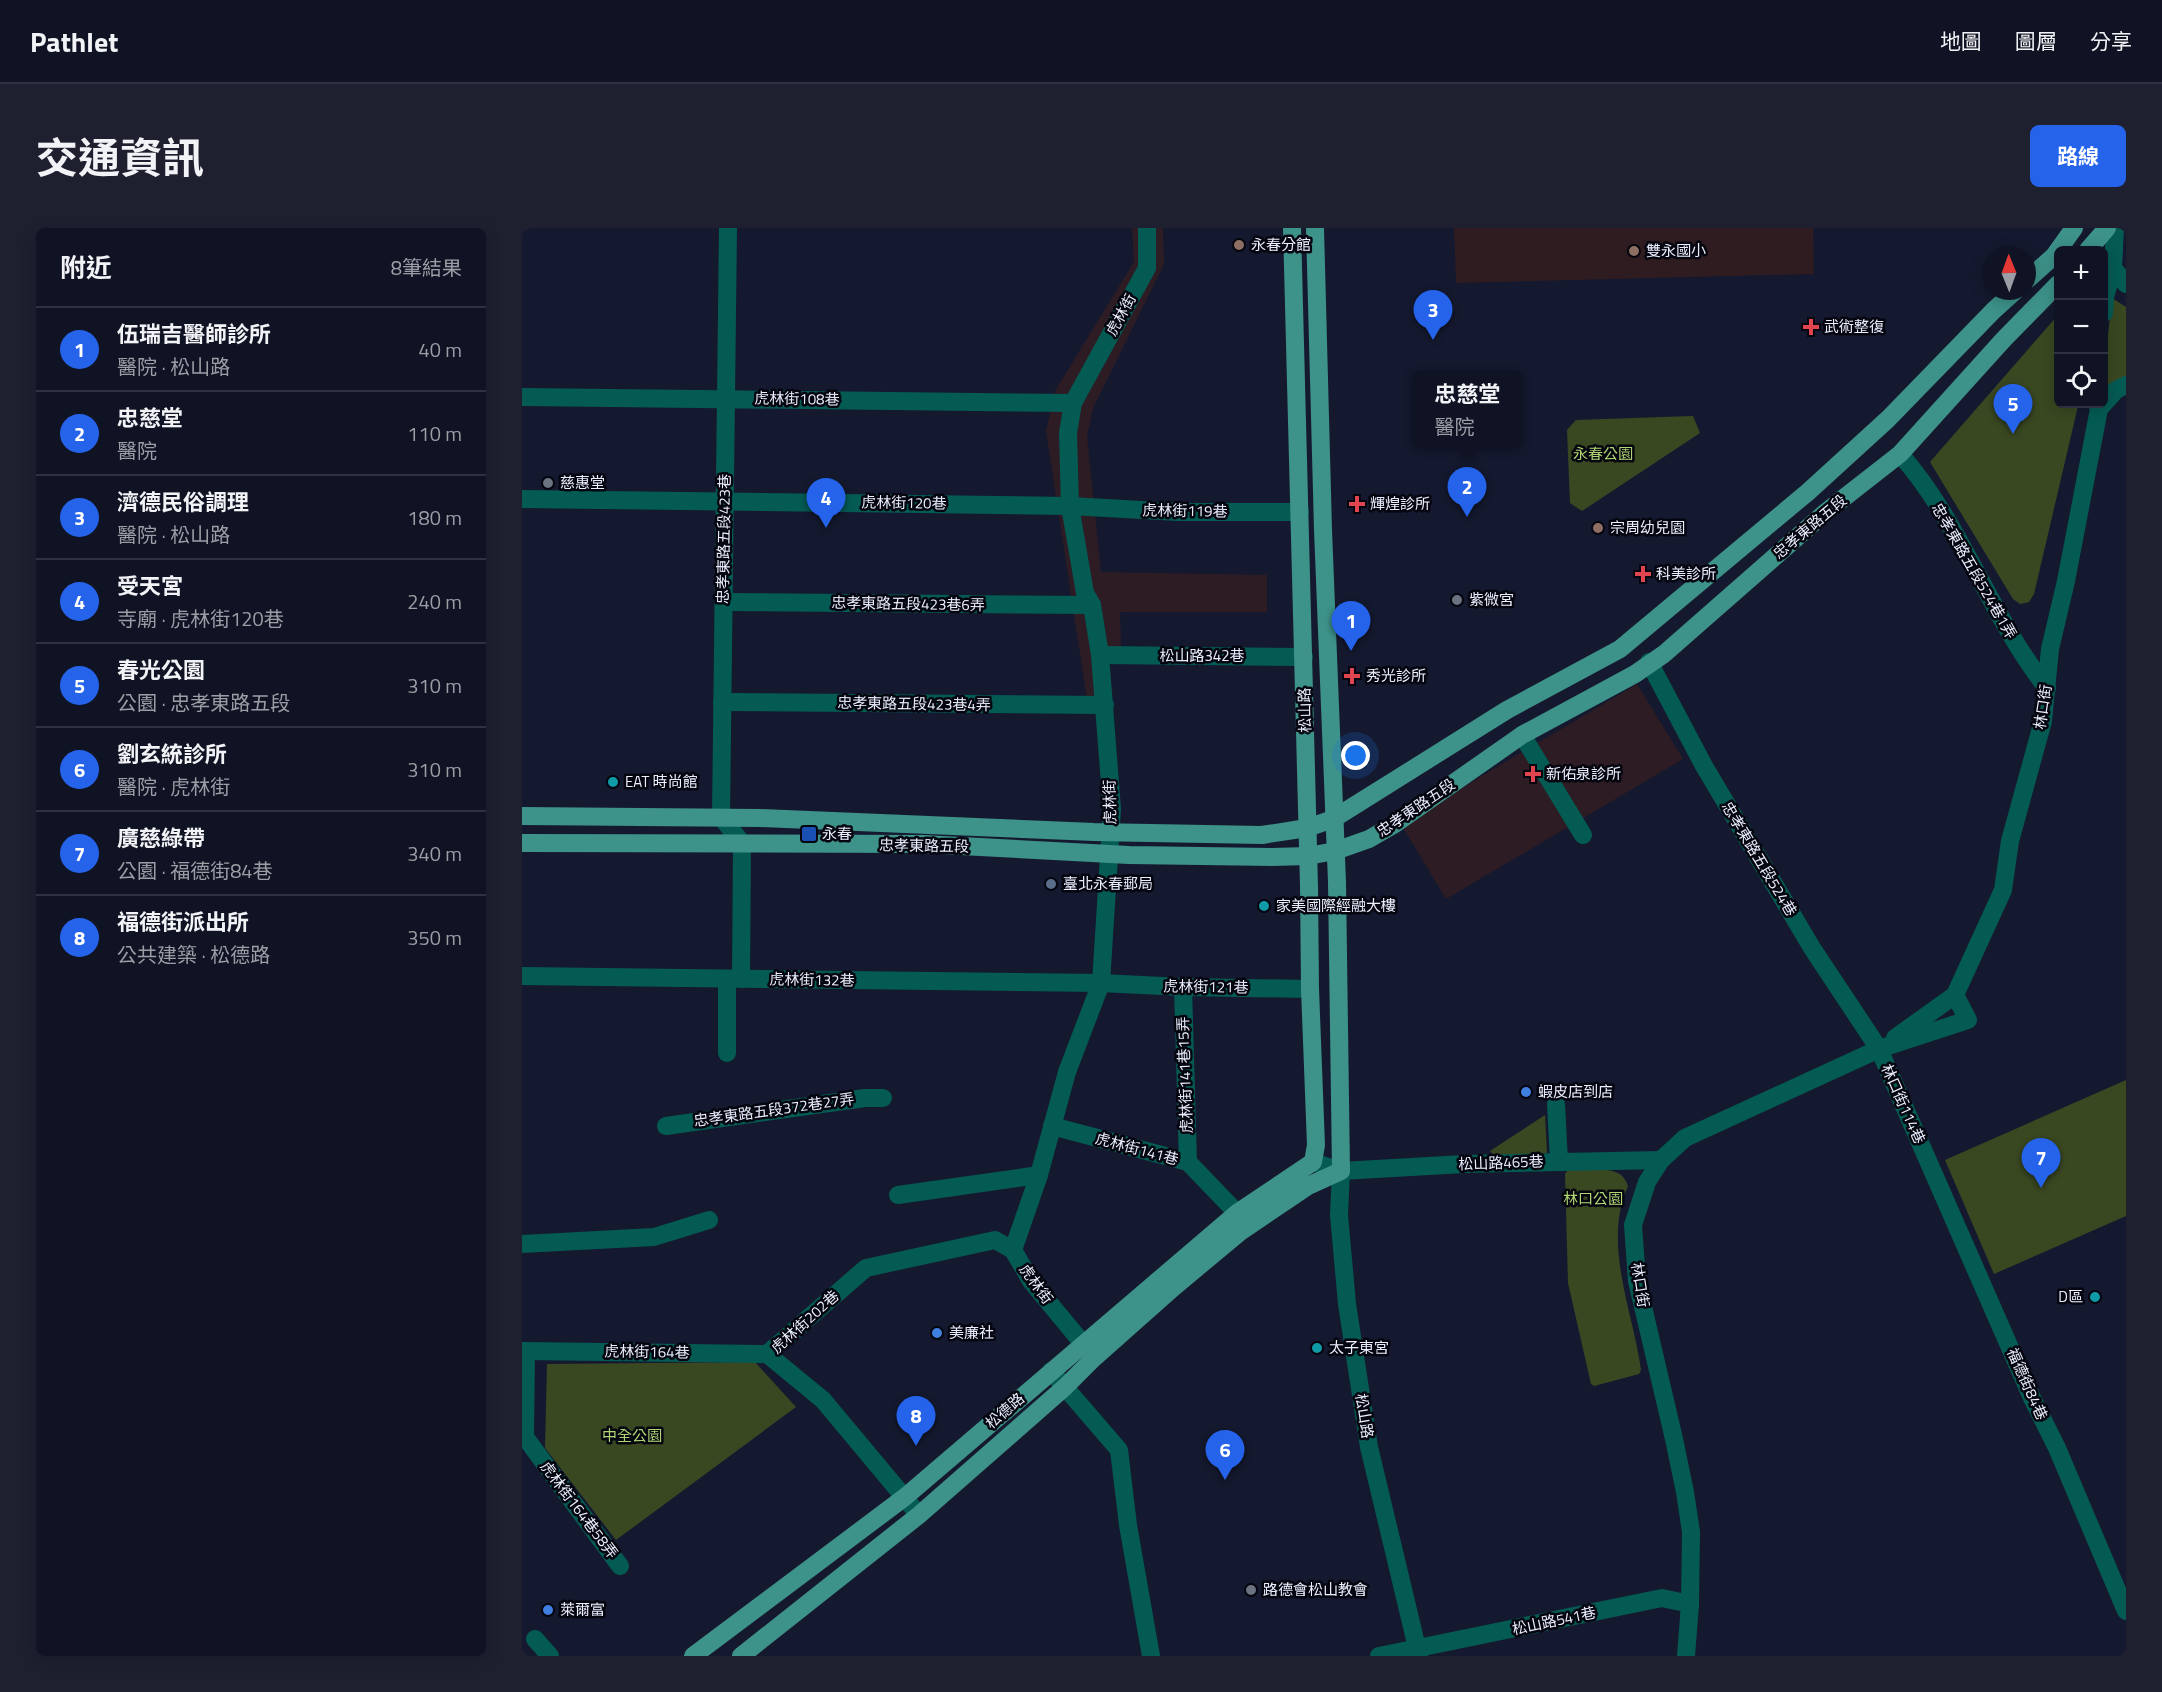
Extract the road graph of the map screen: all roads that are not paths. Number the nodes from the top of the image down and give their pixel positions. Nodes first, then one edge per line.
1 (728, 228) edge
2 (1148, 228) edge
3 (1292, 228) edge
4 (1315, 228) edge
5 (2074, 228) edge
6 (2106, 228) edge
7 (2115, 228) edge
8 (2091, 246) edge
9 (2113, 268) junction
10 (2036, 272) edge
11 (2126, 284) edge
12 (2054, 288) edge
13 (2005, 300) edge
14 (2105, 300) edge
15 (2126, 385) edge
16 (522, 397) edge
17 (2108, 397) edge
18 (726, 399) junction
19 (1073, 403) junction
20 (2098, 408) edge
21 (1900, 454) junction
22 (522, 499) edge
23 (725, 501) junction
24 (1070, 506) junction
25 (1300, 512) junction
26 (724, 602) junction
27 (1092, 605) junction
28 (1636, 636) junction
29 (1100, 655) junction
30 (1304, 657) junction
31 (1649, 662) junction
32 (2047, 688) junction
33 (722, 702) junction
34 (1105, 705) junction
35 (1522, 735) junction
36 (522, 816) edge
37 (721, 817) junction
38 (1333, 819) junction
39 (1307, 828) junction
40 (1111, 832) junction
41 (1583, 835) dead end
42 (522, 843) edge
43 (742, 843) junction
44 (1335, 851) junction
45 (1109, 854) junction
46 (1308, 856) junction
47 (522, 976) edge
48 (734, 979) junction
49 (1101, 982) junction
50 (1183, 987) junction
51 (1310, 988) junction
52 (1955, 995) junction
53 (1879, 1050) junction
54 (727, 1053) dead end
55 (883, 1098) dead end
56 (1556, 1104) dead end
57 (666, 1126) dead end
58 (1052, 1126) junction
59 (1927, 1158) joint
60 (1661, 1160) junction
61 (1559, 1161) junction
62 (1188, 1162) junction
63 (1313, 1162) junction
64 (1341, 1171) junction
65 (1039, 1175) junction
66 (898, 1195) dead end
67 (1237, 1213) junction
68 (709, 1220) dead end
69 (522, 1244) edge
70 (1013, 1250) junction
71 (1082, 1343) junction
72 (524, 1351) edge
73 (767, 1354) junction
74 (1094, 1358) junction
75 (1051, 1371) junction
76 (1065, 1387) junction
77 (905, 1497) junction
78 (919, 1515) junction
79 (620, 1566) dead end
80 (1690, 1604) junction
81 (2126, 1611) edge
82 (535, 1639) dead end
83 (1418, 1652) edge
84 (550, 1656) edge
85 (693, 1656) edge
86 (741, 1656) edge
87 (1151, 1656) edge
88 (1379, 1656) edge
89 (1686, 1656) edge

1 - 18 street, 忠孝東路五段423巷
2 - 19 street, 虎林街
3 - 25 main road, 松山路
4 - 38 main road, 松山路
5 - 10 main road
6 - 8 main road
7 - 9 street
9 - 11 street
9 - 14 street
12 - 21 main road, 忠孝東路五段
13 - 28 main road, 忠孝東路五段
15 - 17 street, 林口街
16 - 18 street, 虎林街108巷
18 - 19 street, 虎林街108巷
18 - 23 street, 忠孝東路五段423巷
19 - 24 street, 虎林街
20 - 32 street, 林口街
21 - 31 main road, 忠孝東路五段
21 - 32 street, 忠孝東路五段524巷1弄
22 - 23 street, 虎林街120巷
23 - 24 street, 虎林街120巷
23 - 26 street, 忠孝東路五段423巷
24 - 25 street, 虎林街119巷
24 - 27 street, 虎林街
25 - 30 main road, 松山路
26 - 27 street, 忠孝東路五段423巷6弄
26 - 33 street, 忠孝東路五段423巷
27 - 29 street, 虎林街
28 - 31 main road
28 - 38 main road, 忠孝東路五段
29 - 30 street, 松山路342巷
29 - 34 street, 虎林街
30 - 39 main road, 松山路
31 - 35 main road, 忠孝東路五段
31 - 53 street, 忠孝東路五段524巷
32 - 52 street, 林口街
33 - 34 street, 忠孝東路五段423巷4弄
33 - 37 street, 忠孝東路五段423巷
34 - 40 street, 虎林街
35 - 41 street
35 - 44 main road, 忠孝東路五段
36 - 37 main road, 忠孝東路五段
37 - 40 main road, 忠孝東路五段
37 - 43 street
38 - 39 main road, 忠孝東路五段
38 - 44 main road, 松山路
39 - 40 main road, 忠孝東路五段
39 - 46 main road, 松山路
40 - 45 street, 虎林街
42 - 43 main road, 忠孝東路五段
43 - 45 main road, 忠孝東路五段
43 - 48 street
44 - 46 main road, 忠孝東路五段
44 - 64 main road, 松山路
45 - 46 main road, 忠孝東路五段
45 - 49 street, 虎林街
46 - 51 main road, 松山路
47 - 48 street, 虎林街132巷
48 - 49 street, 虎林街132巷
48 - 54 street
49 - 50 street, 虎林街121巷
49 - 58 street, 虎林街
50 - 51 street, 虎林街121巷
50 - 62 street, 虎林街141巷15弄
51 - 63 main road, 松山路
52 - 53 street, 林口街
52 - 53 street, 林口街
53 - 59 street, 林口街114巷
53 - 60 street, 林口街
55 - 57 street, 忠孝東路五段372巷27弄
56 - 61 street
58 - 62 street, 虎林街141巷
58 - 65 street, 虎林街
59 - 81 street, 福德街84巷
60 - 61 street, 松山路465巷
60 - 80 street, 林口街
61 - 64 street, 松山路465巷
62 - 67 street, 虎林街141巷
63 - 64 street
63 - 67 main road, 松德路
64 - 74 main road, 松德路
64 - 83 street, 松山路
65 - 66 street
65 - 70 street, 虎林街
67 - 71 main road, 松德路
68 - 69 street
70 - 71 street, 虎林街
70 - 73 street, 虎林街202巷
71 - 74 street, 虎林街
71 - 75 main road, 松德路
72 - 73 street, 虎林街164巷
72 - 79 street, 虎林街164巷58弄
73 - 77 street, 虎林街202巷
74 - 76 main road, 松德路
75 - 76 street
75 - 77 main road, 松德路
76 - 78 main road, 松德路
76 - 87 street
77 - 78 street, 虎林街202巷
77 - 85 main road, 松德路
78 - 86 main road, 松德路
80 - 83 street, 松山路541巷
80 - 89 street, 林口街
82 - 84 street
83 - 88 street, 松山路541巷

